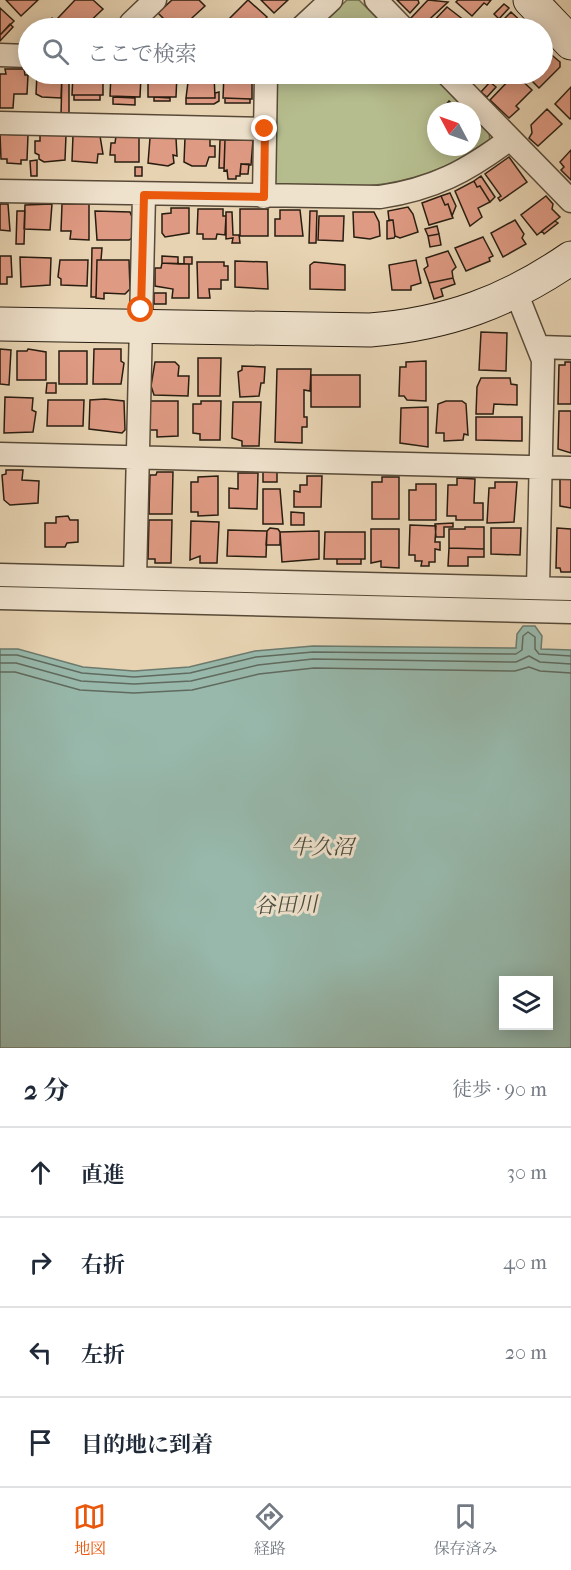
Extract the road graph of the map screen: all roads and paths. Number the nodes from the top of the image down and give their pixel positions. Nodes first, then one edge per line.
1 (155, 0) edge
2 (331, 0) edge
3 (376, 0) edge
4 (530, 0) edge
5 (136, 18) edge
6 (312, 18) edge
7 (393, 18) edge
8 (547, 18) edge
9 (553, 24) edge
10 (571, 43) edge
11 (0, 55) edge
12 (18, 56) edge
13 (266, 84) edge
14 (457, 84) edge
15 (0, 123) edge
16 (265, 129) junction
17 (510, 139) junction
18 (0, 191) edge
19 (144, 195) junction
20 (264, 197) junction
21 (571, 201) edge
22 (571, 258) edge
23 (516, 292) junction
24 (0, 324) edge
25 (141, 327) junction
26 (540, 347) junction
27 (571, 348) edge
28 (0, 454) edge
29 (139, 456) junction
30 (541, 467) junction
31 (571, 468) edge
32 (0, 575) edge
33 (135, 578) junction
34 (538, 588) junction
35 (571, 589) edge
36 (0, 598) edge
37 (571, 612) edge

1 - 5 street
2 - 6 street
3 - 7 street
4 - 8 street
9 - 10 street
11 - 12 street
13 - 16 street
14 - 17 street
15 - 16 street
16 - 20 street
17 - 20 street
17 - 21 street
18 - 19 street
19 - 20 street
19 - 25 street
22 - 23 street
23 - 25 street
23 - 26 street
24 - 25 street
25 - 29 street
26 - 27 street
26 - 30 street
28 - 29 street
29 - 30 street
29 - 33 street
30 - 31 street
30 - 34 street
32 - 33 street
33 - 34 street
34 - 35 street
36 - 37 street

